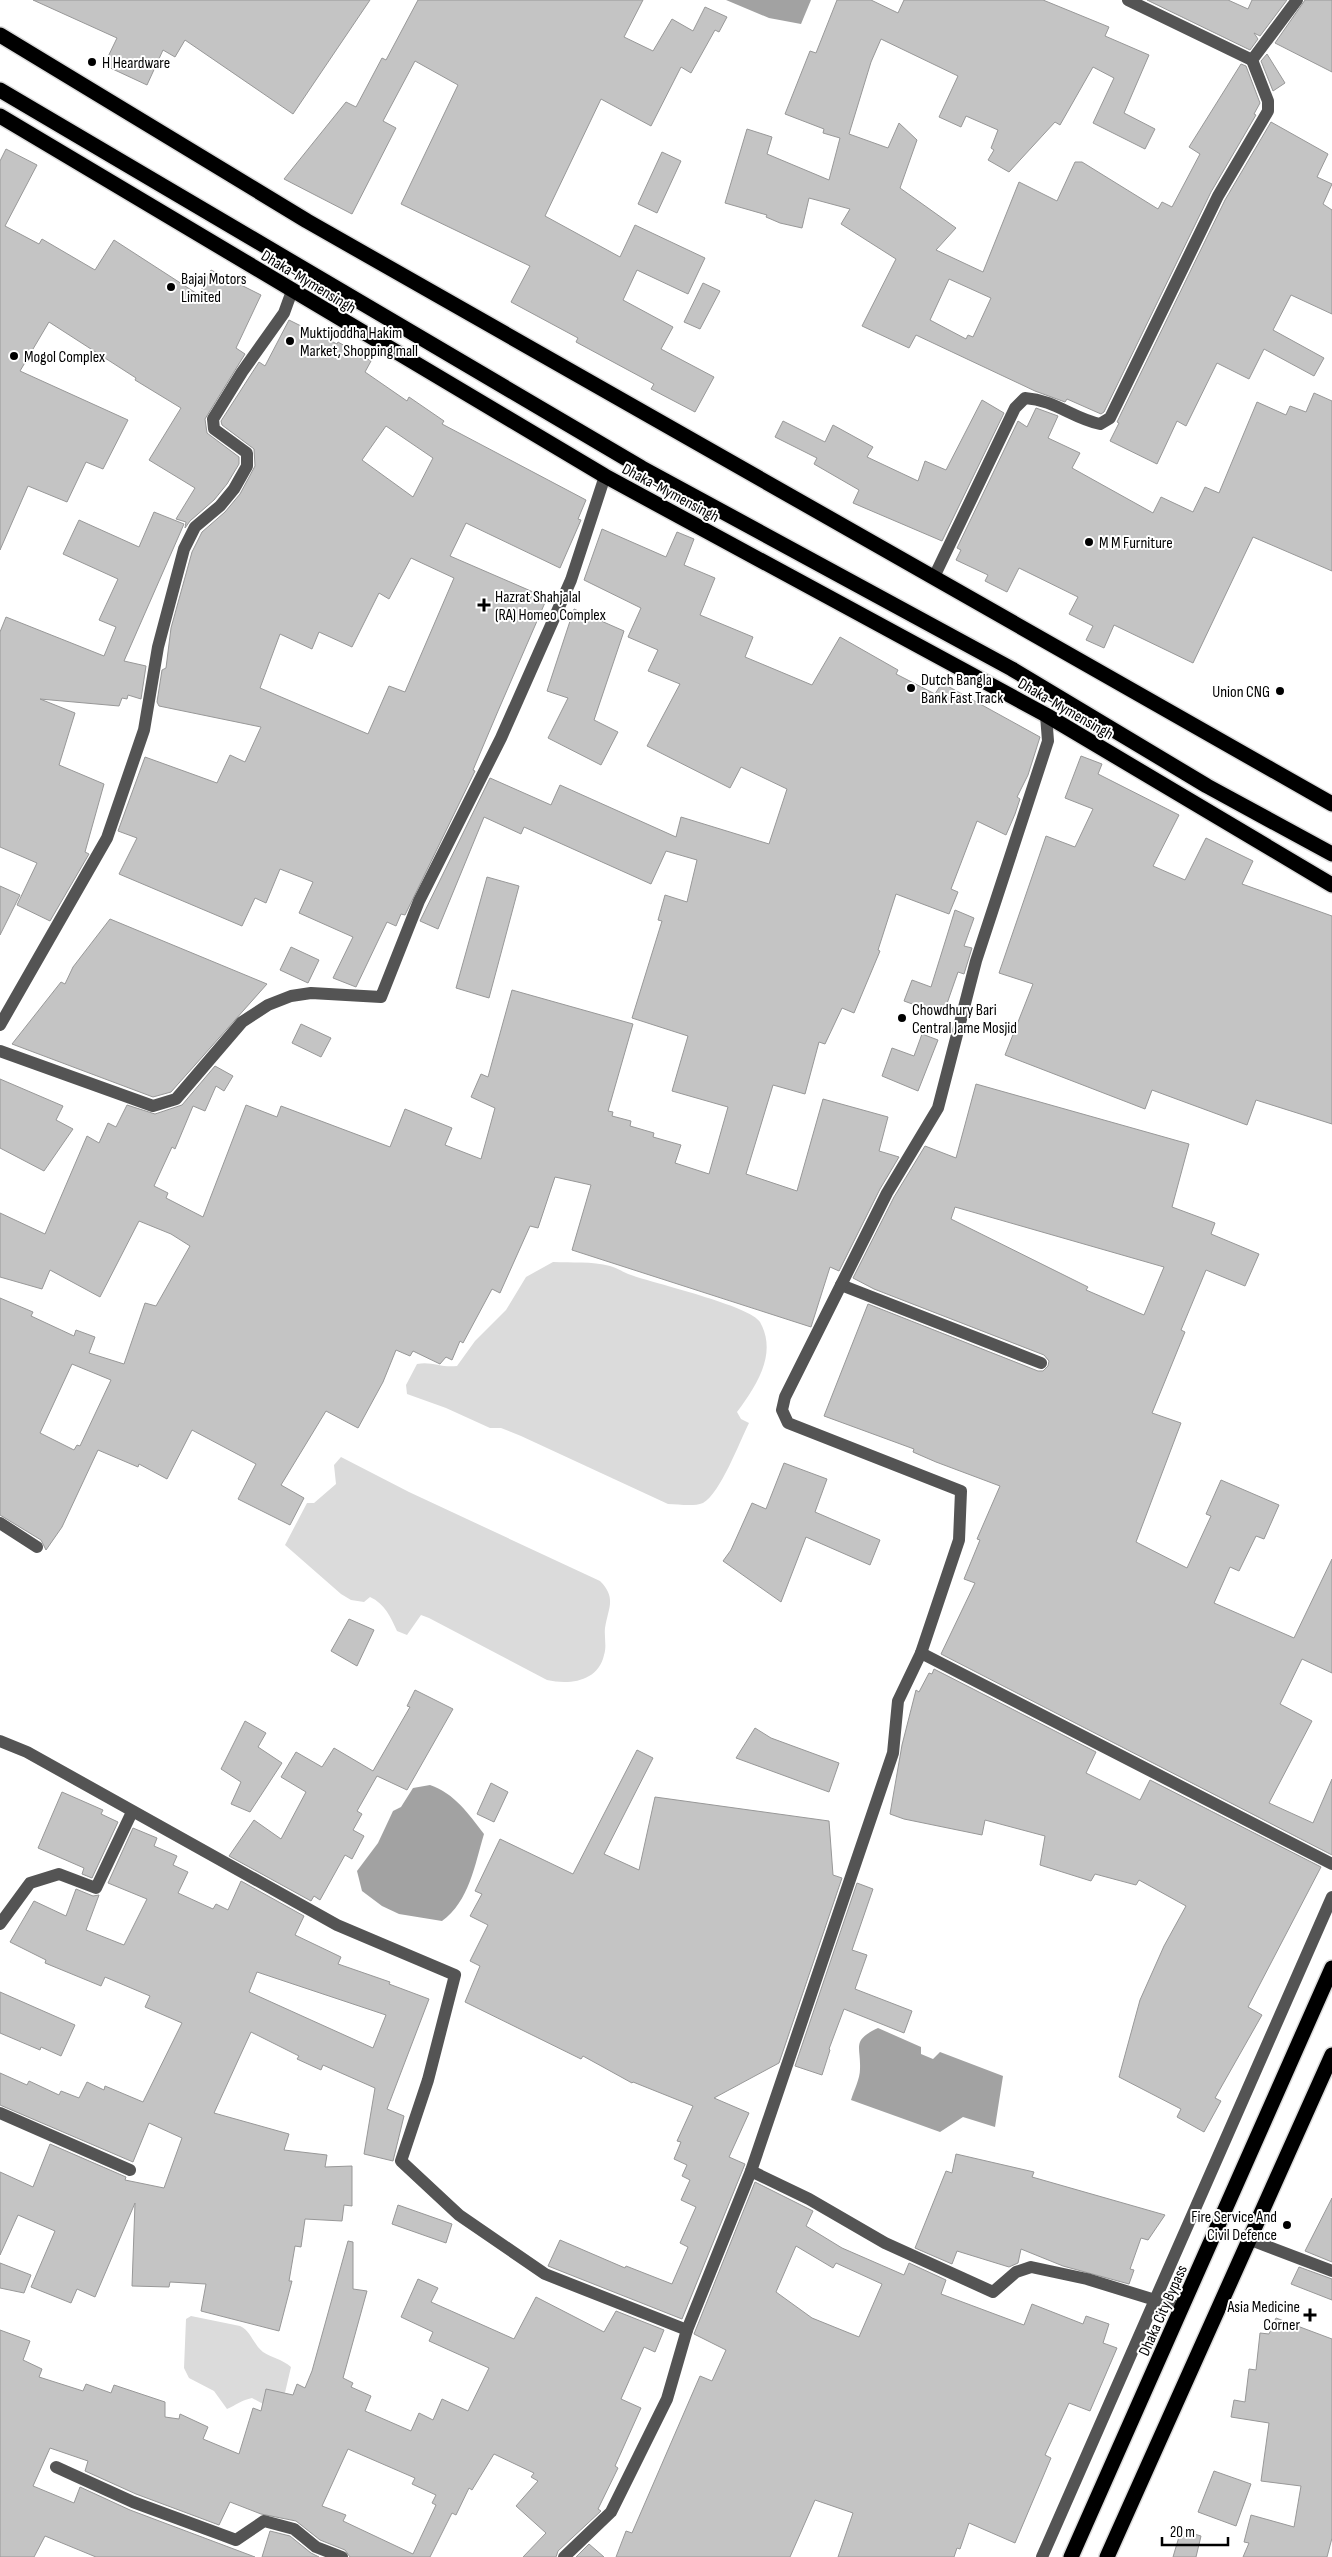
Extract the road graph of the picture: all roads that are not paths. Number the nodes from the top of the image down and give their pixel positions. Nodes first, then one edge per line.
1 (1128, 0) edge
2 (1297, 0) edge
3 (0, 36) edge
4 (1252, 60) junction
5 (0, 90) edge
6 (0, 116) edge
7 (292, 292) junction
8 (605, 476) junction
9 (934, 576) junction
10 (1046, 715) junction
11 (1332, 804) edge
12 (1332, 854) edge
13 (1332, 885) edge
14 (0, 1025) edge
15 (0, 1051) edge
16 (841, 1285) junction
17 (1040, 1363) dead end
18 (0, 1523) edge
19 (37, 1547) dead end
20 (921, 1653) junction
21 (0, 1740) edge
22 (132, 1812) junction
23 (1332, 1864) edge
24 (1332, 1897) edge
25 (0, 1924) edge
26 (1332, 1968) edge
27 (1332, 2055) edge
28 (0, 2113) edge
29 (130, 2170) dead end
30 (751, 2171) junction
31 (1248, 2238) junction
32 (1332, 2270) edge
33 (1156, 2299) junction
34 (1181, 2308) junction
35 (687, 2330) junction
36 (56, 2467) dead end
37 (342, 2557) edge
38 (564, 2557) edge
39 (1042, 2557) edge
40 (1071, 2557) edge
41 (1107, 2557) edge

1 - 4 street
2 - 4 street
3 - 9 highway
4 - 9 street
5 - 12 highway
6 - 7 highway, Dhaka-Mymensingh
7 - 8 highway, Dhaka-Mymensingh
7 - 14 street
8 - 10 highway, Dhaka-Mymensingh
8 - 15 street
9 - 11 highway
10 - 13 highway, Dhaka-Mymensingh
10 - 16 street
16 - 17 street
16 - 20 street
18 - 19 street
20 - 23 street
20 - 30 street
21 - 22 street
22 - 25 street
22 - 35 street
24 - 33 street
26 - 34 highway, Dhaka City Bypass
27 - 31 highway
28 - 29 street
30 - 33 street
30 - 35 street
31 - 32 street
31 - 41 highway
33 - 34 street
33 - 39 street
34 - 40 highway, Dhaka City Bypass
35 - 38 street
36 - 37 street

